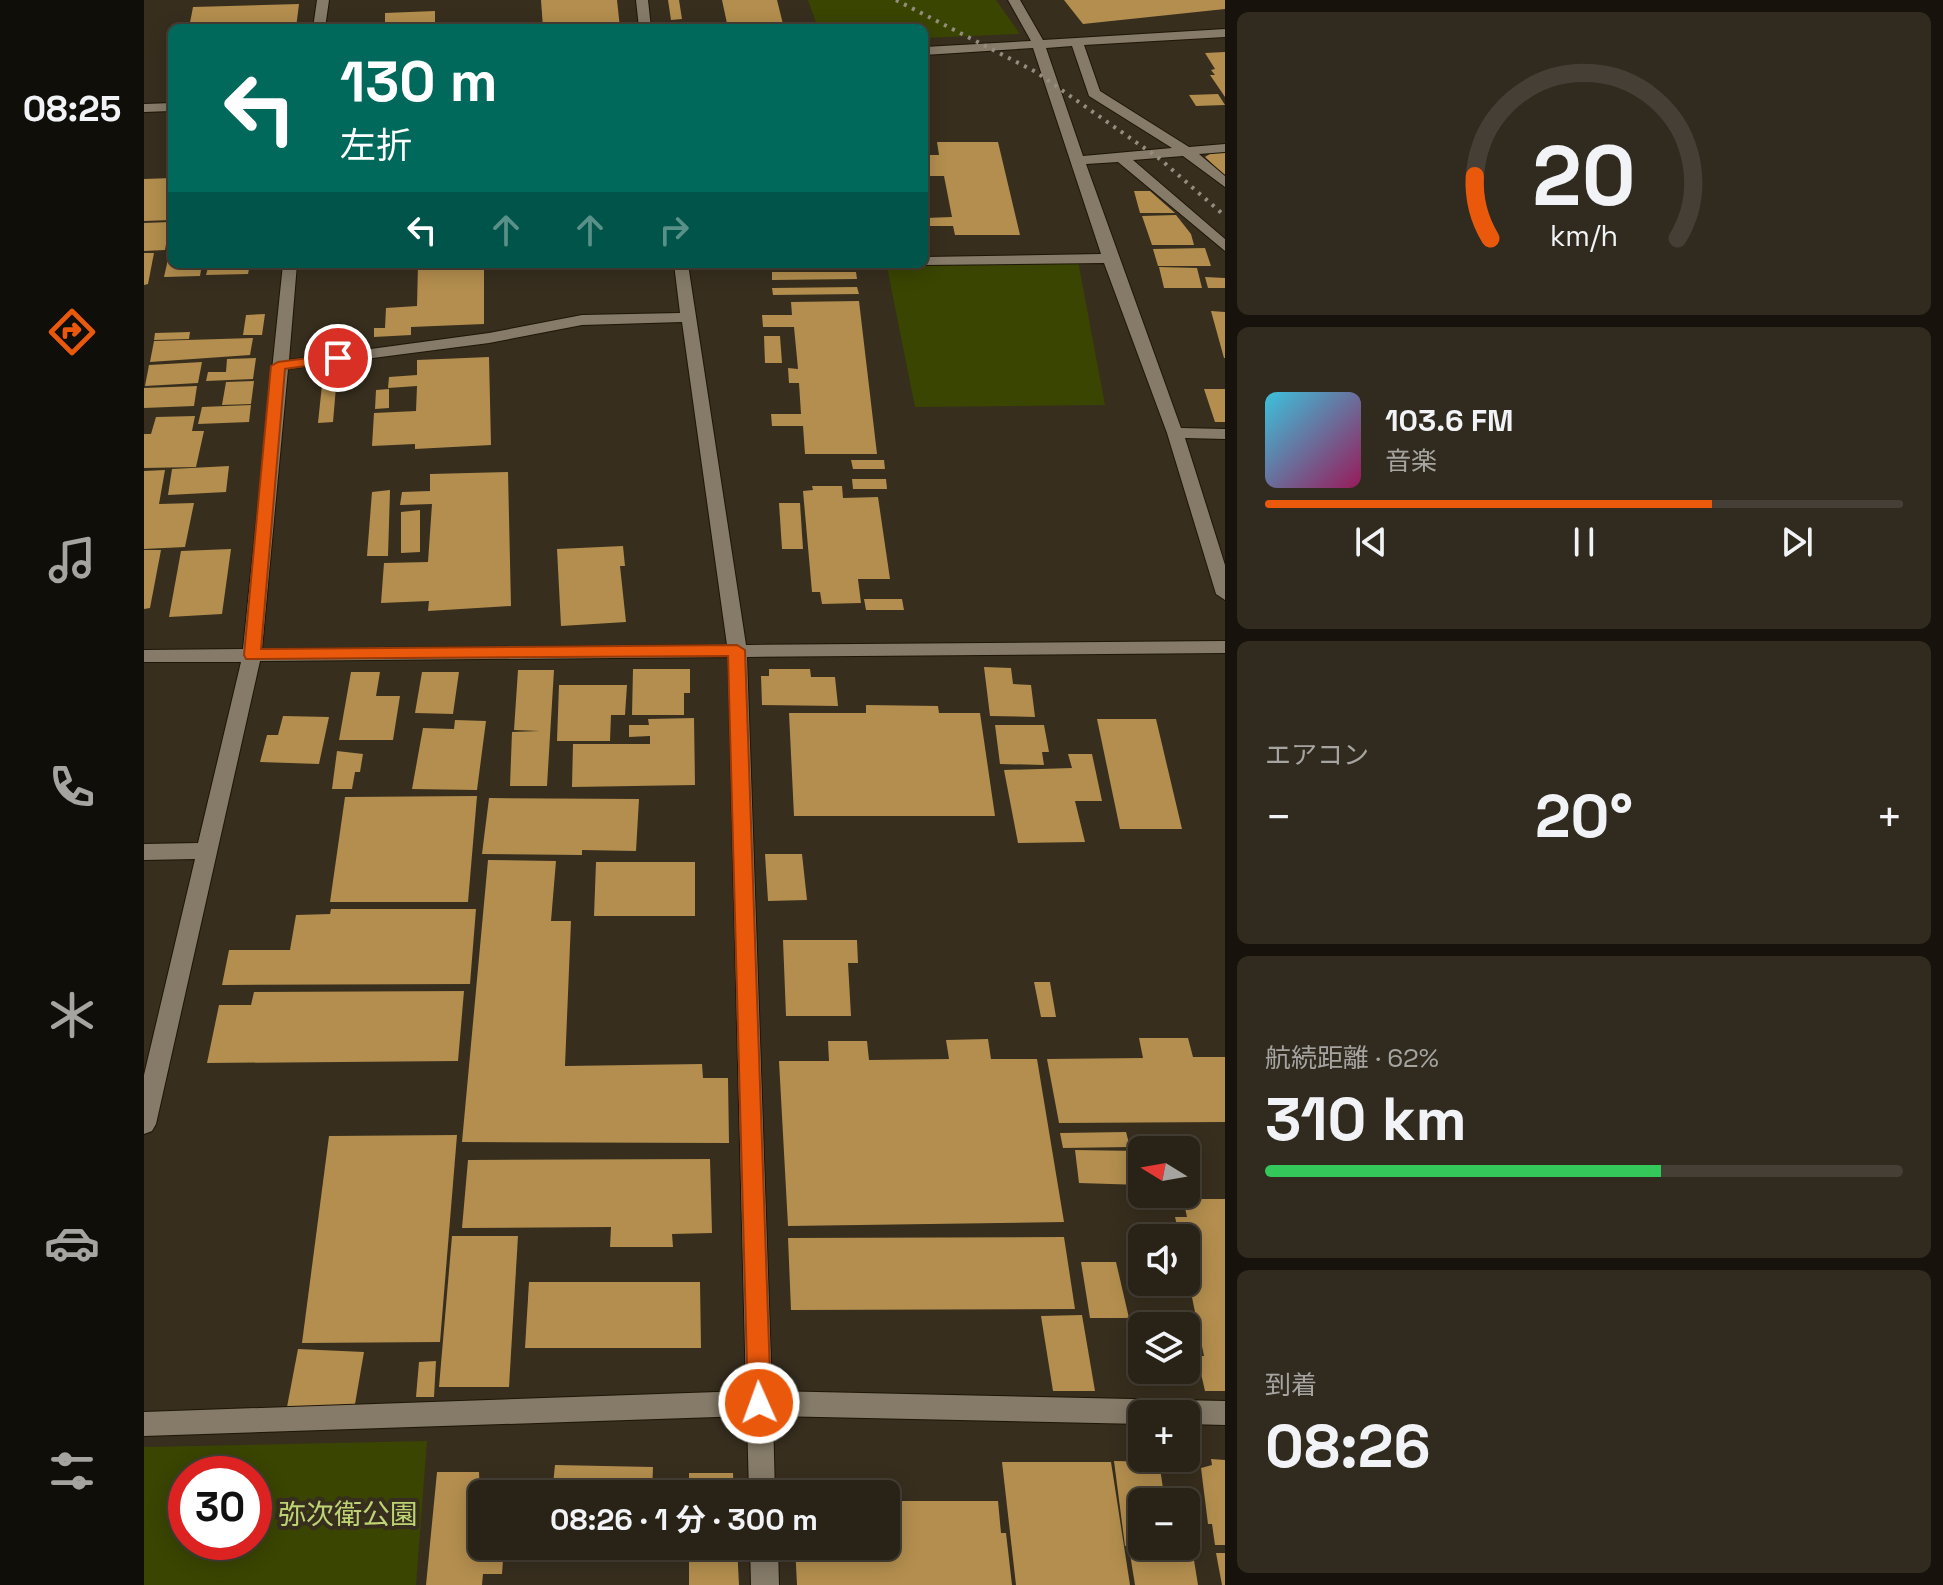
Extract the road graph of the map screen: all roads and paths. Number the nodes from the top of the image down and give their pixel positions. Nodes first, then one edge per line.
1 (323, 0) edge
2 (642, 0) edge
3 (1014, 0) edge
4 (320, 24) edge
5 (645, 24) edge
6 (1225, 33) edge
7 (1076, 40) junction
8 (1037, 41) junction
9 (928, 51) edge
10 (168, 107) edge
11 (144, 108) edge
12 (1225, 148) edge
13 (1186, 151) junction
14 (1121, 157) junction
15 (1077, 161) junction
16 (1225, 183) edge
17 (1225, 247) edge
18 (1110, 258) junction
19 (928, 261) edge
20 (290, 268) edge
21 (682, 268) edge
22 (689, 317) junction
23 (278, 366) junction
24 (1175, 433) junction
25 (1225, 434) edge
26 (1225, 594) edge
27 (1225, 647) edge
28 (737, 650) junction
29 (252, 655) junction
30 (144, 656) edge
31 (209, 851) junction
32 (144, 852) edge
33 (144, 1124) edge
34 (759, 1403) junction
35 (1225, 1413) edge
36 (144, 1424) edge
37 (762, 1480) edge
38 (764, 1560) edge
39 (765, 1585) edge

1 - 4 street
2 - 5 street
3 - 8 street
6 - 7 street
7 - 8 street
7 - 13 street
8 - 9 street
8 - 15 street
10 - 11 street
12 - 13 street
13 - 14 street
13 - 16 street
14 - 15 street
14 - 17 street
15 - 18 street
18 - 19 street
18 - 24 street
20 - 23 street
21 - 22 street
22 - 23 street
22 - 28 street
23 - 29 street
24 - 25 street
24 - 26 street
27 - 28 street
28 - 29 street
28 - 34 street
29 - 30 street
29 - 31 street
31 - 32 street
31 - 33 street
34 - 35 street
34 - 36 street
34 - 37 street
38 - 39 street

